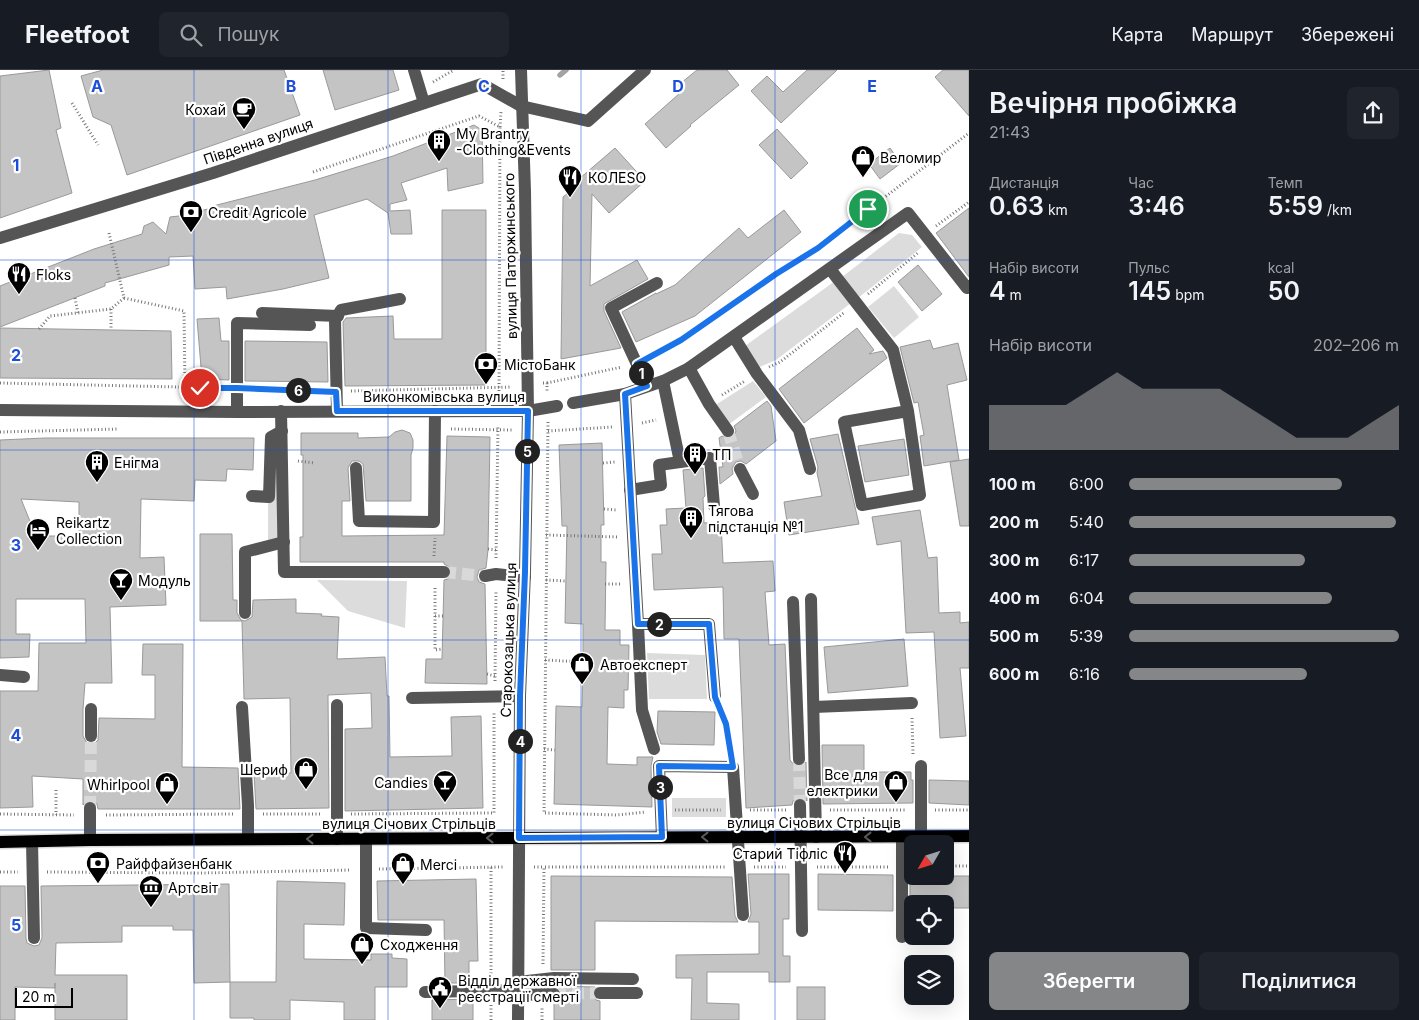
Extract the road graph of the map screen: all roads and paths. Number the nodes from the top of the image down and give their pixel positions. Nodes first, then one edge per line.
1 (414, 70) edge
2 (521, 70) edge
3 (645, 70) edge
4 (72, 103) dead end
5 (424, 103) junction
6 (521, 106) junction
7 (969, 132) edge
8 (98, 145) dead end
9 (313, 172) dead end
10 (969, 202) edge
11 (109, 233) dead end
12 (0, 238) edge
13 (930, 244) junction
14 (830, 269) junction
15 (657, 283) dead end
16 (969, 286) edge
17 (75, 298) dead end
18 (124, 298) junction
19 (400, 299) dead end
20 (111, 309) junction
21 (78, 313) junction
22 (262, 313) dead end
23 (338, 316) junction
24 (310, 325) dead end
25 (39, 329) dead end
26 (111, 330) dead end
27 (734, 337) junction
28 (637, 364) junction
29 (689, 368) junction
30 (663, 381) junction
31 (0, 383) edge
32 (547, 383) dead end
33 (647, 386) junction
34 (185, 388) junction
35 (237, 388) junction
36 (336, 392) junction
37 (625, 394) junction
38 (573, 403) dead end
39 (557, 406) dead end
40 (0, 410) edge
41 (337, 411) junction
42 (435, 411) junction
43 (528, 411) junction
44 (908, 411) junction
45 (237, 412) junction
46 (282, 412) junction
47 (498, 430) dead end
48 (282, 431) junction
49 (548, 431) dead end
50 (728, 431) tunnel mouth
51 (680, 462) junction
52 (356, 468) dead end
53 (740, 469) tunnel mouth
54 (810, 469) dead end
55 (630, 490) junction
56 (753, 494) dead end
57 (252, 496) dead end
58 (714, 506) dead end
59 (435, 532) dead end
60 (546, 535) junction
61 (633, 537) junction
62 (284, 542) junction
63 (488, 549) dead end
64 (496, 550) junction
65 (439, 572) junction
66 (491, 575) junction
67 (525, 577) junction
68 (546, 580) junction
69 (566, 581) dead end
70 (811, 599) dead end
71 (793, 602) dead end
72 (245, 613) dead end
73 (435, 616) junction
74 (443, 616) dead end
75 (638, 624) junction
76 (443, 649) dead end
77 (545, 660) junction
78 (583, 662) dead end
79 (486, 674) dead end
80 (0, 675) edge
81 (495, 676) junction
82 (24, 677) dead end
83 (520, 696) junction
84 (494, 697) junction
85 (715, 697) joint
86 (412, 698) dead end
87 (912, 703) dead end
88 (337, 705) dead end
89 (242, 707) dead end
90 (814, 707) junction
91 (91, 709) dead end
92 (91, 736) tunnel mouth
93 (544, 749) junction
94 (654, 749) dead end
95 (554, 750) dead end
96 (799, 759) tunnel mouth
97 (921, 766) dead end
98 (733, 767) junction
99 (56, 790) dead end
100 (90, 808) tunnel mouth
101 (800, 808) joint
102 (736, 810) junction
103 (816, 810) junction
104 (921, 810) junction
105 (969, 810) edge
106 (661, 811) junction
107 (494, 813) dead end
108 (56, 815) dead end
109 (921, 835) edge
110 (954, 836) edge
111 (969, 836) edge
112 (662, 837) junction
113 (738, 837) junction
114 (800, 837) junction
115 (816, 837) junction
116 (902, 837) joint
117 (519, 838) junction
118 (248, 839) junction
119 (336, 839) junction
120 (366, 839) junction
121 (90, 840) junction
122 (0, 842) edge
123 (32, 842) junction
124 (954, 866) edge
125 (969, 866) edge
126 (740, 867) junction
127 (800, 867) junction
128 (902, 867) junction
129 (367, 869) junction
130 (0, 872) edge
131 (33, 872) junction
132 (743, 915) dead end
133 (426, 930) dead end
134 (802, 931) dead end
135 (902, 937) dead end
136 (34, 938) dead end
137 (633, 979) dead end
138 (542, 980) junction
139 (518, 989) junction
140 (490, 991) junction
141 (425, 992) dead end
142 (600, 993) tunnel mouth
143 (637, 993) dead end
144 (548, 994) joint
145 (491, 1020) edge
146 (518, 1020) edge
147 (542, 1020) edge

1 - 5 street
2 - 6 street, вулиця Паторжинського
3 - 6 street, Південна вулиця
4 - 8 path
5 - 6 street, Південна вулиця
5 - 12 street, Південна вулиця
6 - 43 street, вулиця Паторжинського
7 - 28 path
9 - 36 path
10 - 13 path
11 - 18 path
13 - 14 street
13 - 16 street
14 - 27 street
14 - 44 street
15 - 28 street
17 - 21 path
18 - 20 path
18 - 34 path
19 - 23 street
20 - 21 path
20 - 26 path
21 - 25 path
22 - 23 street
23 - 36 street
24 - 35 street
27 - 29 street
27 - 54 street
28 - 32 path
28 - 33 street
29 - 30 street
29 - 50 street
30 - 33 street
30 - 51 street
31 - 34 path
33 - 37 street
34 - 35 path
35 - 36 path
35 - 45 street
36 - 41 street
37 - 38 street
37 - 55 street
39 - 43 street, Виконкомівська вулиця
40 - 45 street, Виконкомівська вулиця
41 - 42 street, Виконкомівська вулиця
41 - 46 street, Виконкомівська вулиця
42 - 43 street, Виконкомівська вулиця
42 - 52 street
43 - 67 street, Старокозацька вулиця
44 - 44 street
45 - 46 street, Виконкомівська вулиця
46 - 48 street
47 - 64 path
48 - 57 street
48 - 62 street
49 - 60 path
51 - 55 street
51 - 58 street
53 - 56 street
55 - 61 street
59 - 65 path
60 - 61 path
60 - 68 path
61 - 75 street
62 - 65 street
62 - 72 street
63 - 64 path
64 - 66 path
65 - 73 path
66 - 67 street
66 - 81 path
67 - 83 street, Старокозацька вулиця
68 - 69 path
68 - 77 path
70 - 90 street
71 - 96 street
73 - 74 path
73 - 76 path
75 - 85 street
75 - 94 street
77 - 78 path
77 - 93 path
79 - 81 path
80 - 82 street
81 - 84 path
83 - 84 street
83 - 117 street, Старокозацька вулиця
84 - 86 street
84 - 107 path
85 - 98 path
87 - 90 street
88 - 119 street
89 - 118 street
90 - 103 street
91 - 92 street
93 - 95 path
93 - 106 path
97 - 104 street
98 - 102 street
98 - 106 street
99 - 108 path
100 - 121 street
101 - 102 path
101 - 114 street
102 - 106 path
102 - 113 street
103 - 104 path
103 - 115 street
104 - 105 path
104 - 109 street
106 - 112 street
110 - 111 main road, вулиця Січових Стрільців
113 -> 112 main road, вулиця Січових Стрільців
112 - 117 main road, вулиця Січових Стрільців
113 - 114 main road, вулиця Січових Стрільців
113 - 126 street
114 - 115 main road, вулиця Січових Стрільців
114 - 127 street
116 -> 115 main road, вулиця Січових Стрільців
116 - 128 street
117 -> 120 main road, вулиця Січових Стрільців
117 - 139 street, Старокозацька вулиця
119 -> 118 main road, вулиця Січових Стрільців
118 - 121 main road, вулиця Січових Стрільців
119 - 120 main road, вулиця Січових Стрільців
120 - 129 street
121 - 123 main road, вулиця Січових Стрільців
122 - 123 main road, вулиця Січових Стрільців
123 - 131 street
124 - 125 path
126 - 127 path
126 - 132 street
126 - 138 path
127 - 128 path
127 - 134 street
128 - 135 street
129 - 131 path
129 - 133 street
129 - 140 path
130 - 131 path
131 - 136 street
137 - 138 street
138 - 139 street
139 - 140 street
139 - 144 street
139 - 146 street, Старокозацька вулиця
140 - 141 street
140 - 145 path
142 - 143 street
144 - 147 path

